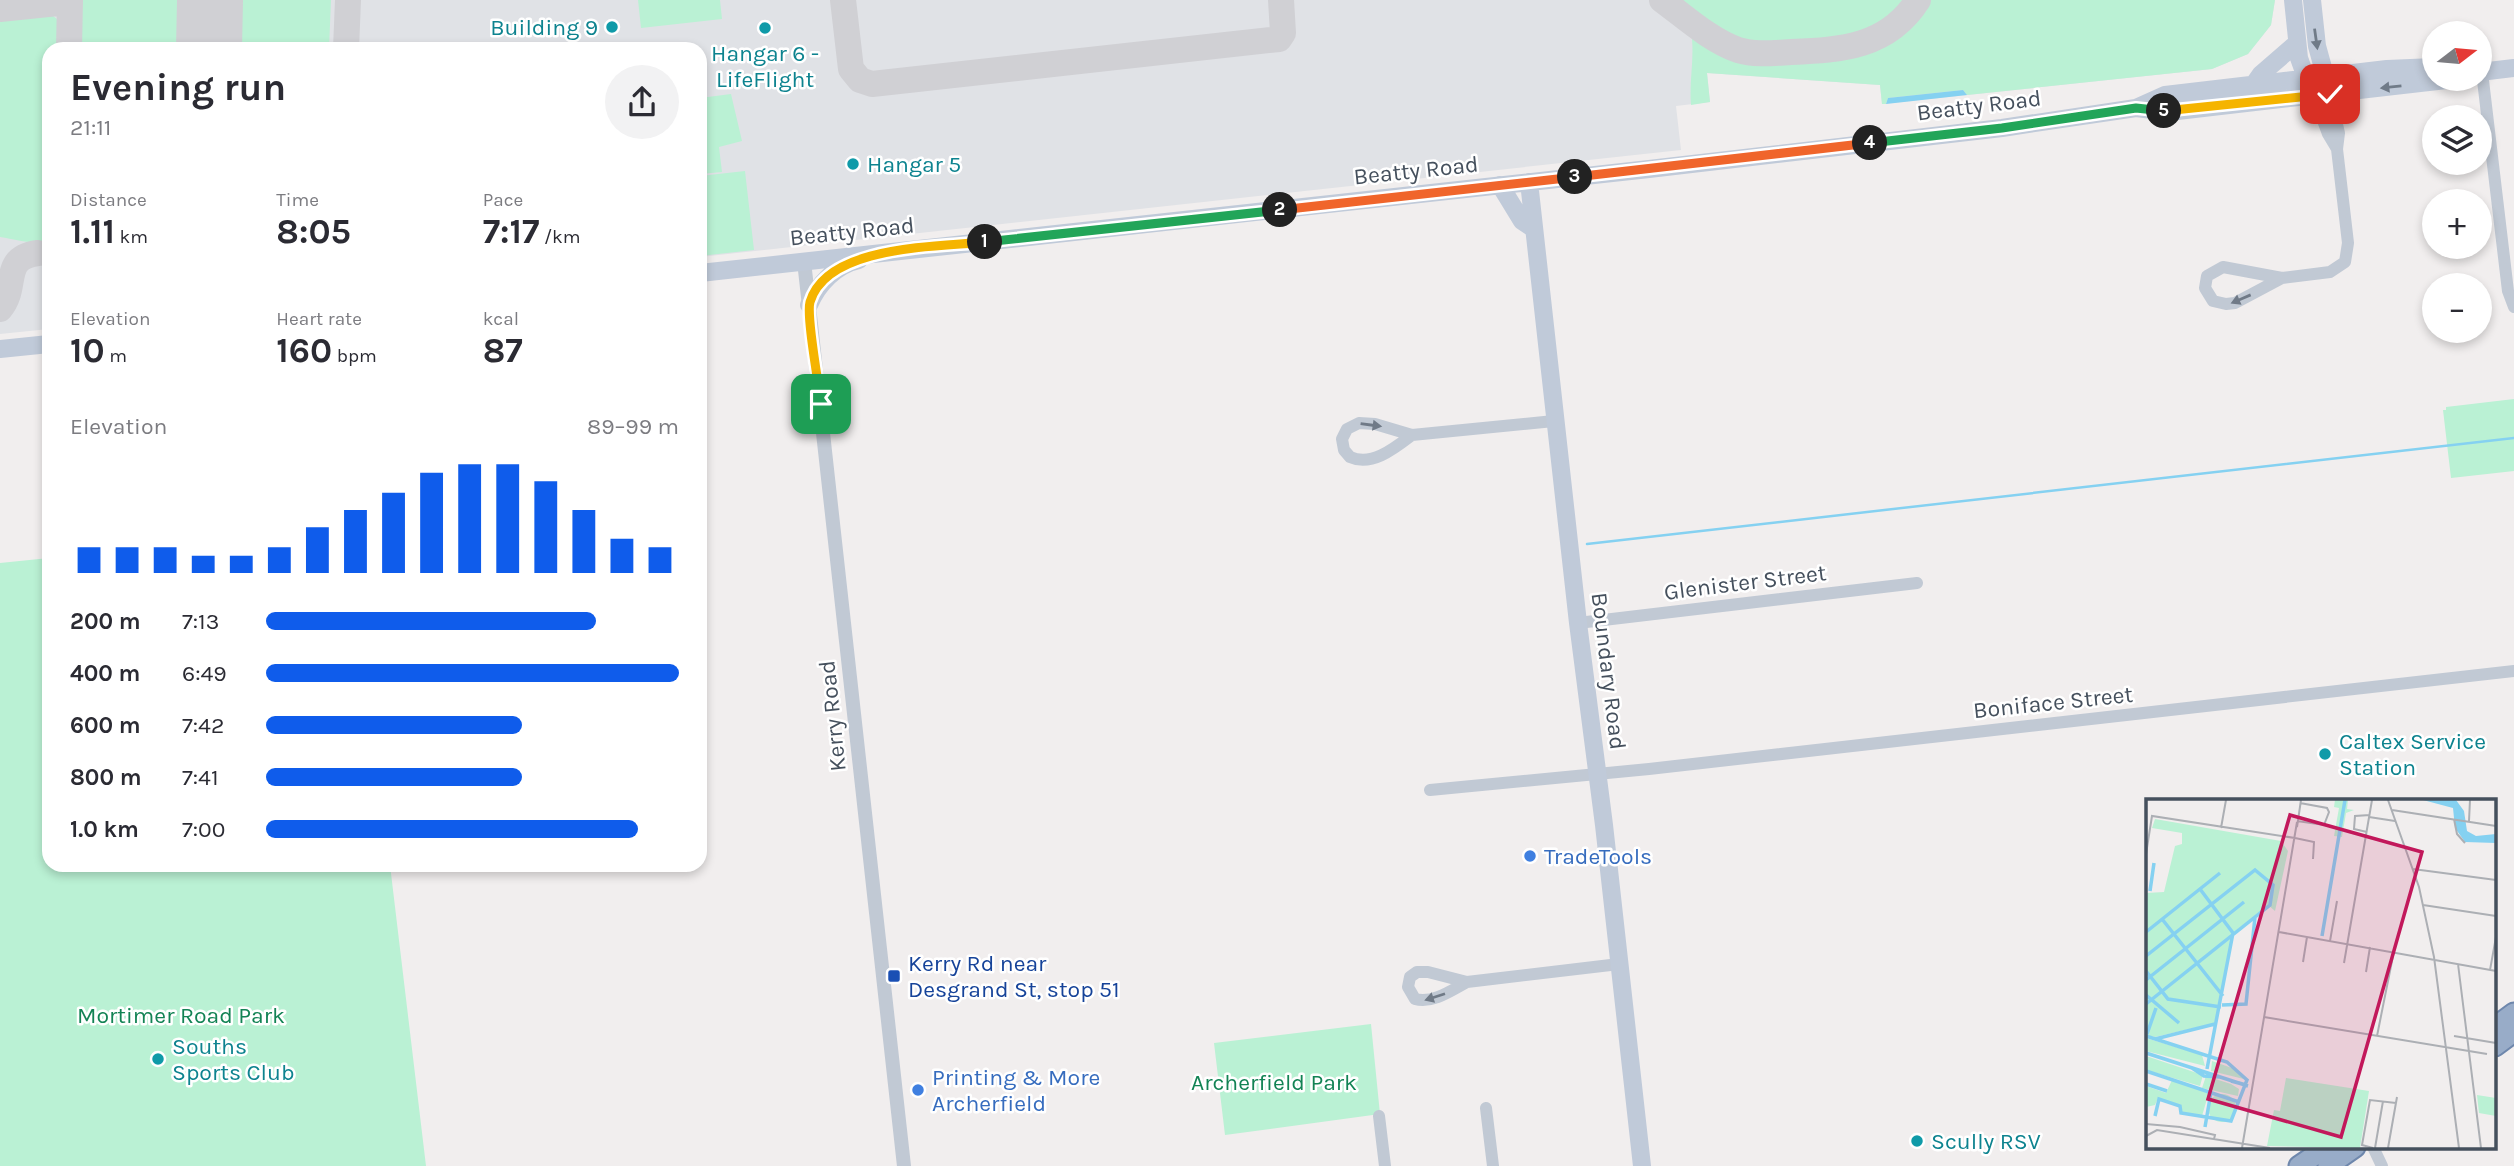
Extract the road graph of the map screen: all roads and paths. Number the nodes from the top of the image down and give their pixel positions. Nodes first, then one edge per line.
1 (2293, 0) edge
2 (2312, 0) edge
3 (2297, 43) junction
4 (2514, 68) edge
5 (2422, 69) edge
6 (2492, 71) edge
7 (2306, 79) junction
8 (2422, 82) edge
9 (2253, 84) junction
10 (2323, 89) junction
11 (2483, 91) edge
12 (2136, 108) junction
13 (1529, 182) junction
14 (1500, 185) junction
15 (1534, 229) junction
16 (893, 252) junction
17 (804, 261) junction
18 (707, 272) edge
19 (2282, 278) junction
20 (809, 305) junction
21 (2514, 307) edge
22 (42, 345) edge
23 (0, 349) edge
24 (1554, 421) junction
25 (1412, 435) junction
26 (1917, 583) dead end
27 (1577, 623) junction
28 (2514, 671) edge
29 (1597, 773) junction
30 (1430, 790) dead end
31 (1619, 964) junction
32 (1467, 982) dead end
33 (2514, 1013) edge
34 (2496, 1026) edge
35 (2514, 1032) edge
36 (2496, 1045) edge
37 (1486, 1108) dead end
38 (1379, 1116) dead end
39 (2326, 1148) edge
40 (2354, 1148) edge
41 (2373, 1148) edge
42 (904, 1166) edge
43 (1385, 1166) edge
44 (1493, 1166) edge
45 (1638, 1166) edge
46 (2299, 1166) edge
47 (2328, 1166) edge
48 (2382, 1166) edge

1 - 3 main road
2 -> 10 main road
3 - 7 main road
3 - 9 main road
4 - 6 main road
5 - 10 main road, Beatty Road
7 - 9 main road, Beatty Road
7 - 10 main road
8 -> 10 main road, Beatty Road
9 - 12 main road, Beatty Road
10 - 12 main road, Beatty Road
10 - 19 street
11 - 21 street
12 - 13 main road, Beatty Road
13 - 14 main road, Beatty Road
13 - 15 main road, Boundary Road
14 - 15 main road
14 - 16 main road, Beatty Road
15 - 24 main road, Boundary Road
16 - 17 main road, Beatty Road
16 - 20 main road
17 - 18 main road, Beatty Road
17 - 20 street, Kerry Road
19 -> 19 street
20 - 42 street, Kerry Road
22 - 23 main road
24 - 25 street
24 - 27 main road, Boundary Road
25 -> 25 street
26 - 27 street, Glenister Street
27 - 29 main road, Boundary Road
28 - 29 street, Boniface Street
29 - 30 street, Boniface Street
29 - 31 main road, Boundary Road
31 - 32 street
31 - 45 main road, Boundary Road
33 - 34 highway
35 - 36 highway
37 - 44 street
38 - 43 street
39 - 46 highway
40 - 47 highway
41 - 48 street

